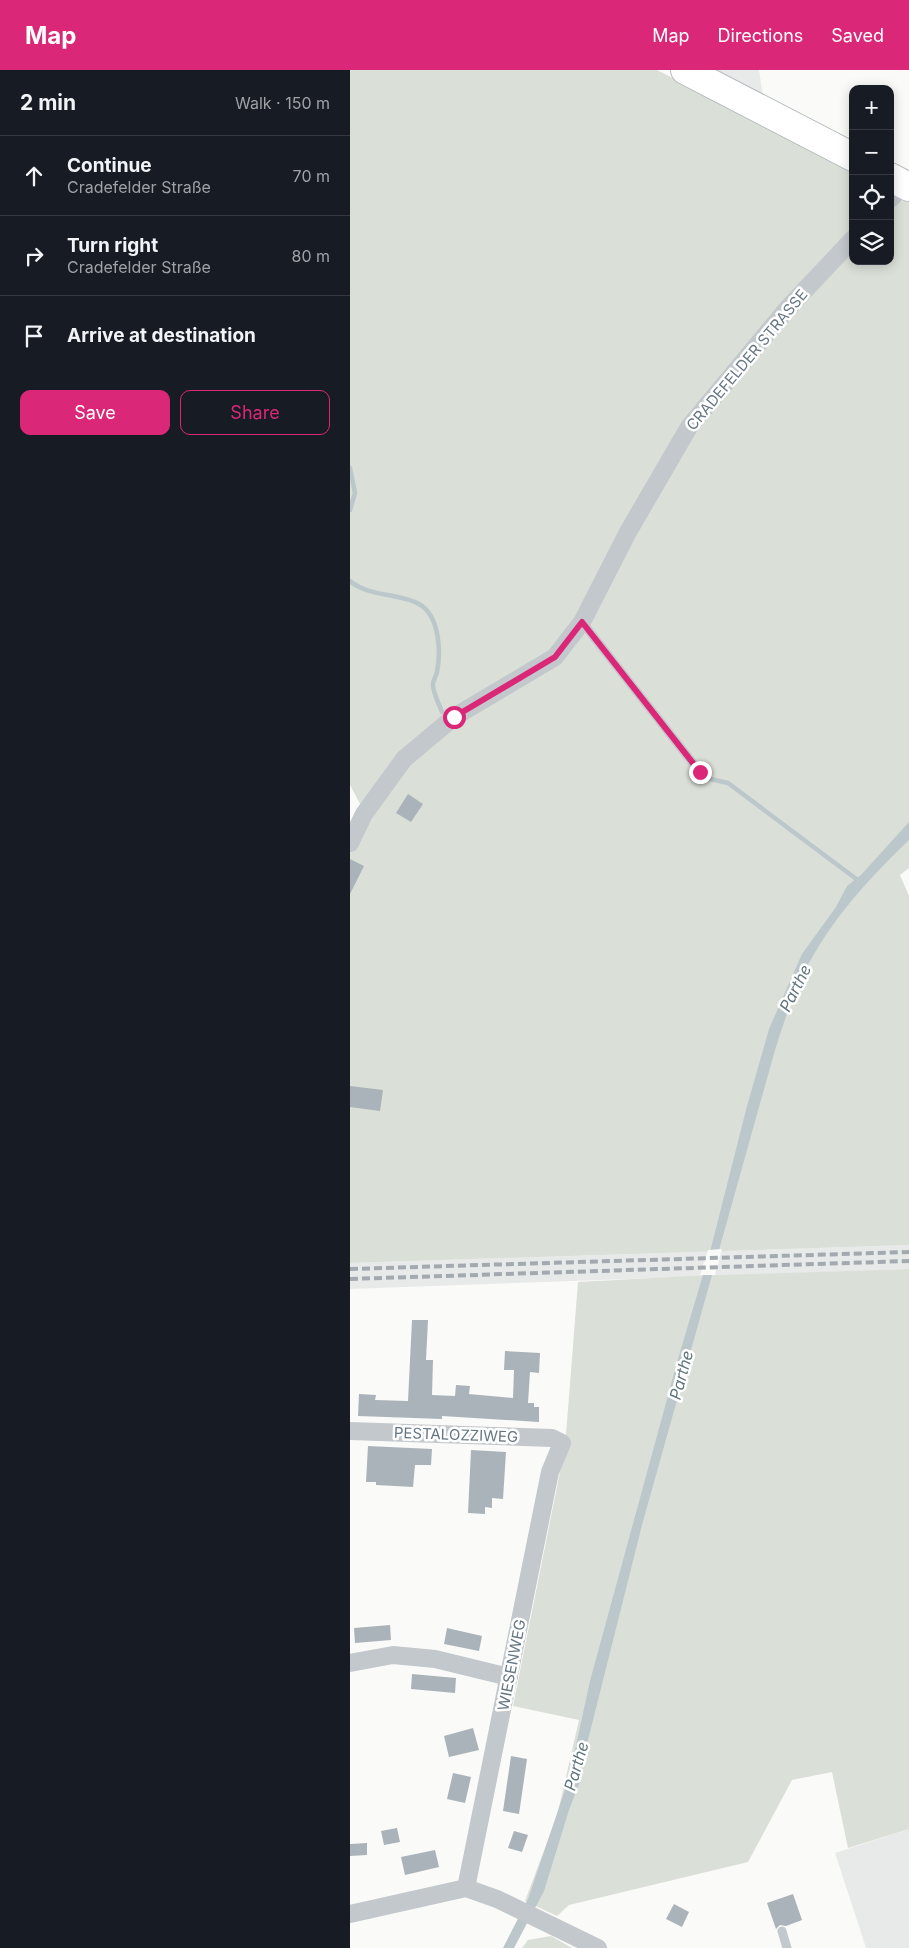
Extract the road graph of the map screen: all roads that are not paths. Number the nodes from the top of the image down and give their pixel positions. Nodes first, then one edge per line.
1 (685, 70) edge
2 (849, 156) edge
3 (849, 243) edge
4 (582, 622) junction
5 (700, 772) dead end
6 (350, 843) edge
7 (350, 1431) edge
8 (562, 1443) joint
9 (350, 1663) edge
10 (510, 1677) junction
11 (466, 1888) junction
12 (350, 1914) edge
13 (782, 1931) dead end
14 (598, 1948) edge
15 (787, 1948) edge

1 - 2 main road
3 - 4 street, CRADEFELDER STRASSE
4 - 5 lane
4 - 6 street, CRADEFELDER STRASSE
7 - 8 street, PESTALOZZIWEG
8 - 10 street, WIESENWEG
9 - 10 street
10 - 11 street, WIESENWEG
11 - 12 street
11 - 14 street
13 - 15 lane

